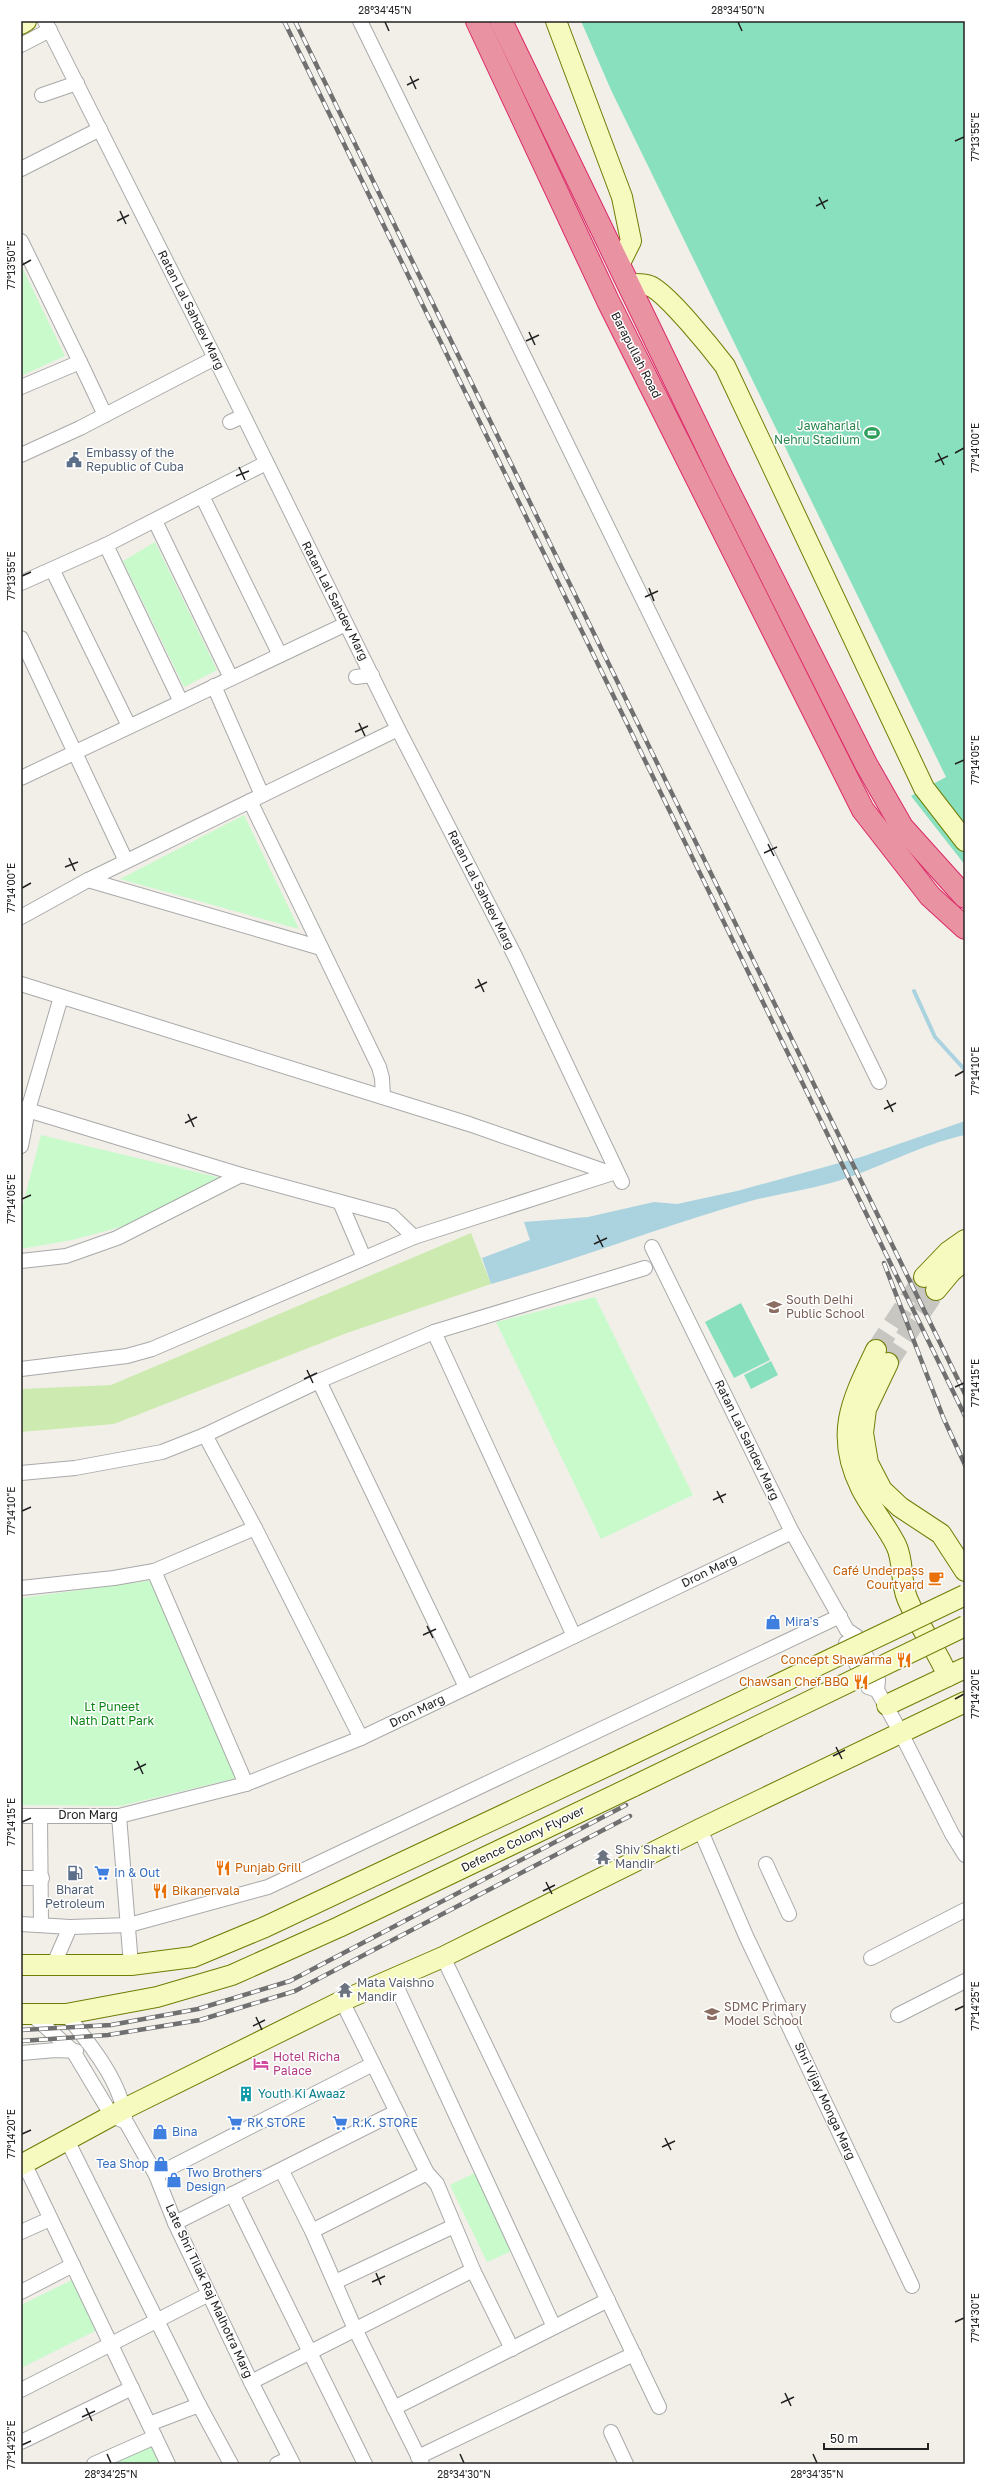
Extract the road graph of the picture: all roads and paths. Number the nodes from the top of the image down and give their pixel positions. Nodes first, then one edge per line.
1 (26, 21) edge
2 (360, 21) edge
3 (477, 21) edge
4 (501, 21) edge
5 (556, 21) edge
6 (21, 24) edge
7 (47, 26) edge
8 (21, 45) edge
9 (77, 83) junction
10 (42, 95) dead end
11 (100, 129) junction
12 (21, 169) edge
13 (21, 241) edge
14 (624, 275) junction
15 (215, 358) junction
16 (80, 362) junction
17 (21, 387) edge
18 (105, 415) junction
19 (21, 455) edge
20 (266, 463) junction
21 (202, 496) junction
22 (155, 521) junction
23 (106, 545) junction
24 (53, 571) junction
25 (21, 583) edge
26 (346, 624) junction
27 (21, 638) edge
28 (280, 655) junction
29 (372, 675) junction
30 (356, 677) dead end
31 (231, 678) junction
32 (214, 686) junction
33 (180, 702) junction
34 (129, 726) junction
35 (398, 729) junction
36 (75, 752) junction
37 (21, 778) edge
38 (256, 798) junction
39 (965, 841) edge
40 (126, 861) junction
41 (88, 880) junction
42 (965, 897) edge
43 (21, 917) edge
44 (965, 928) edge
45 (321, 948) junction
46 (21, 984) edge
47 (61, 997) junction
48 (879, 1082) dead end
49 (383, 1097) junction
50 (25, 1109) edge
51 (21, 1146) edge
52 (241, 1176) junction
53 (615, 1176) junction
54 (340, 1202) junction
55 (414, 1237) junction
56 (965, 1240) edge
57 (652, 1247) dead end
58 (364, 1258) junction
59 (965, 1260) edge
60 (21, 1261) edge
61 (644, 1268) dead end
62 (434, 1332) junction
63 (21, 1368) edge
64 (319, 1381) junction
65 (205, 1435) junction
66 (21, 1473) edge
67 (255, 1528) junction
68 (792, 1532) junction
69 (965, 1570) edge
70 (154, 1571) junction
71 (21, 1588) edge
72 (965, 1596) edge
73 (840, 1616) junction
74 (965, 1626) edge
75 (574, 1636) junction
76 (950, 1674) edge
77 (466, 1687) junction
78 (882, 1698) junction
79 (962, 1704) edge
80 (902, 1733) junction
81 (361, 1738) junction
82 (246, 1784) junction
83 (21, 1816) edge
84 (40, 1816) junction
85 (120, 1816) junction
86 (700, 1829) junction
87 (965, 1855) edge
88 (766, 1864) dead end
89 (21, 1878) edge
90 (42, 1878) junction
91 (965, 1910) edge
92 (789, 1914) dead end
93 (21, 1924) edge
94 (41, 1925) junction
95 (129, 1925) junction
96 (70, 1927) junction
97 (443, 1957) junction
98 (871, 1958) dead end
99 (21, 1965) edge
100 (131, 1965) junction
101 (54, 1966) junction
102 (393, 1979) junction
103 (965, 1981) edge
104 (342, 2002) junction
105 (26, 2014) edge
106 (66, 2014) junction
107 (898, 2015) dead end
108 (73, 2051) junction
109 (21, 2052) edge
110 (97, 2053) junction
111 (373, 2064) junction
112 (396, 2112) junction
113 (121, 2116) junction
114 (67, 2140) junction
115 (23, 2164) edge
116 (282, 2171) junction
117 (427, 2173) junction
118 (156, 2175) junction
119 (232, 2194) junction
120 (50, 2218) junction
121 (175, 2223) junction
122 (454, 2226) junction
123 (312, 2231) junction
124 (21, 2232) edge
125 (73, 2265) junction
126 (473, 2270) junction
127 (335, 2282) junction
128 (912, 2286) dead end
129 (21, 2292) edge
130 (209, 2294) junction
131 (608, 2300) junction
132 (157, 2320) junction
133 (554, 2327) junction
134 (355, 2329) junction
135 (111, 2345) junction
136 (512, 2349) junction
137 (310, 2354) junction
138 (634, 2354) junction
139 (251, 2382) junction
140 (132, 2388) junction
141 (21, 2390) edge
142 (199, 2405) junction
143 (659, 2407) dead end
144 (394, 2408) junction
145 (152, 2430) junction
146 (611, 2432) dead end
147 (21, 2442) edge
148 (420, 2460) edge
149 (292, 2461) edge
150 (94, 2464) edge
151 (168, 2464) edge
152 (231, 2464) edge
153 (277, 2464) edge
154 (365, 2464) edge
155 (626, 2464) edge

1 - 6 street
2 - 48 street
3 - 44 highway, Barapullah Road
4 - 14 highway, Barapullah Road
5 - 14 street
7 - 8 street
7 - 9 street, Ratan Lal Sahdev Marg
9 - 10 street
9 - 11 street, Ratan Lal Sahdev Marg
11 - 12 street
11 - 15 street, Ratan Lal Sahdev Marg
13 - 16 street
14 - 39 street
14 - 42 highway, Barapullah Road
15 - 18 street
15 - 20 street, Ratan Lal Sahdev Marg
16 - 17 street
16 - 18 street
18 - 19 street
20 - 21 street
20 - 26 street, Ratan Lal Sahdev Marg
21 - 22 street
21 - 28 street
22 - 23 street
22 - 31 street
23 - 24 street
23 - 33 street
24 - 25 street
24 - 34 street
26 - 28 street
26 - 29 street, Ratan Lal Sahdev Marg
27 - 36 street
28 - 31 street
29 - 30 street
29 - 35 street, Ratan Lal Sahdev Marg
31 - 32 street
32 - 33 street
32 - 38 street
33 - 34 street
34 - 36 street
35 - 38 street
35 - 53 street, Ratan Lal Sahdev Marg
36 - 37 street
36 - 40 street
38 - 40 street
38 - 45 street
40 - 41 street
41 - 43 street
41 - 45 street
45 - 49 street
46 - 47 street
47 - 49 street
47 - 50 street
49 - 53 street
50 - 51 street
50 - 52 street
52 - 54 street
52 - 60 street
53 - 55 street
54 - 55 street
54 - 58 street
55 - 58 street
56 - 59 street
57 - 68 street, Ratan Lal Sahdev Marg
58 - 63 street
61 - 62 street
62 - 64 street
62 - 75 street
64 - 65 street
64 - 77 street
65 - 66 street
65 - 67 street
67 - 70 street
67 - 81 street
68 - 73 street, Ratan Lal Sahdev Marg
68 - 75 street, Dron Marg
69 - 76 street
70 - 71 street
70 - 82 street
72 - 100 street, bridge
73 - 78 street, Ratan Lal Sahdev Marg
73 - 95 street
74 - 106 street, Defence Colony Flyover, bridge
75 - 77 street, Dron Marg
76 - 78 street
76 - 79 street
77 - 81 street, Dron Marg
78 - 80 street, Ratan Lal Sahdev Marg
79 - 80 street
80 - 86 street
80 - 87 street, Ratan Lal Sahdev Marg
81 - 82 street, Dron Marg
82 - 85 street, Dron Marg
83 - 84 street, Dron Marg
84 - 85 street, Dron Marg
84 - 90 street
85 - 95 street
86 - 97 street
86 - 128 street, Shri Vijay Monga Marg
88 - 92 street
89 - 90 street
90 - 94 street
91 - 98 street
93 - 94 street
94 - 96 street
95 - 96 street
95 - 100 street
96 - 101 street
97 - 102 street
97 - 131 street
99 - 101 street
100 - 101 street
102 - 104 street
102 - 133 street
103 - 107 street
104 - 111 street
104 - 113 street
105 - 106 street, Defence Colony Flyover
105 - 108 street, Late Shri Tilak Raj Malhotra Marg
106 - 110 street
108 - 109 street
108 - 110 street
108 - 113 street, Late Shri Tilak Raj Malhotra Marg
110 - 113 street
111 - 112 street
111 - 118 street
112 - 116 street
112 - 117 street
113 - 114 street
113 - 118 street, Late Shri Tilak Raj Malhotra Marg
114 - 115 street
114 - 132 street
115 - 120 street
116 - 119 street
116 - 123 street
117 - 122 street
117 - 123 street
118 - 121 street, Late Shri Tilak Raj Malhotra Marg
119 - 121 street
119 - 137 street
120 - 124 street
120 - 125 street
121 - 130 street, Late Shri Tilak Raj Malhotra Marg
122 - 126 street
122 - 127 street
123 - 127 street
125 - 129 street
125 - 135 street
126 - 134 street
126 - 136 street
127 - 134 street
130 - 132 street
130 - 139 street, Late Shri Tilak Raj Malhotra Marg
131 - 133 street
131 - 138 street
132 - 135 street
132 - 142 street
133 - 136 street
134 - 137 street
134 - 144 street
135 - 140 street
135 - 141 street
136 - 144 street
137 - 139 street
137 - 154 street
138 - 143 street
138 - 148 street
139 - 149 street, Late Shri Tilak Raj Malhotra Marg
140 - 145 street
140 - 147 street
142 - 145 street
142 - 152 street
144 - 148 street
145 - 150 street
145 - 151 street
146 - 155 street
149 - 153 street

